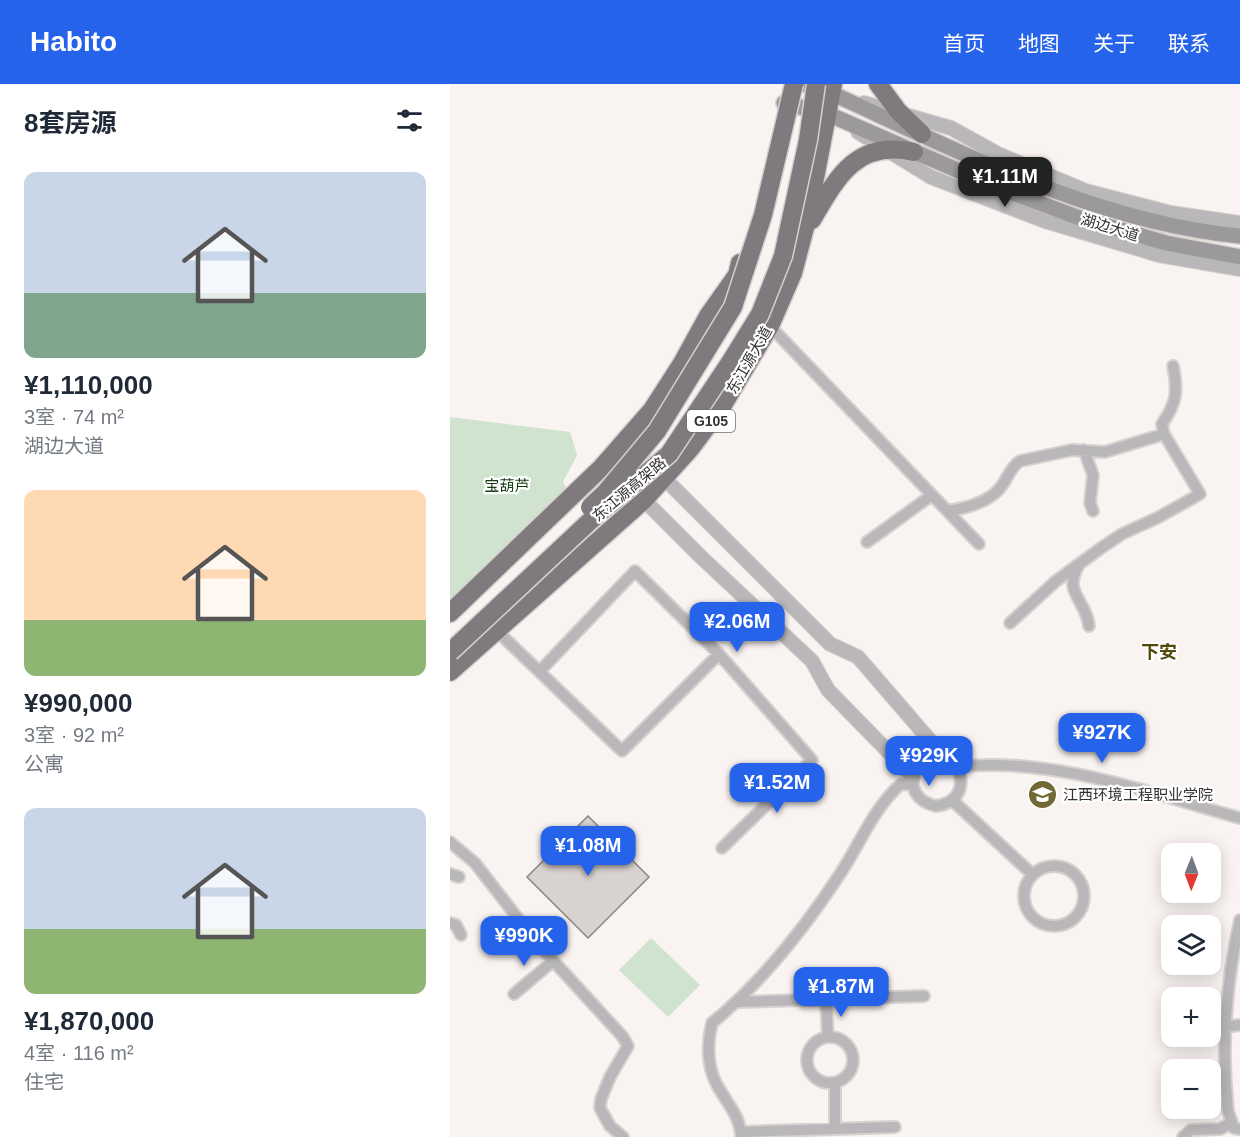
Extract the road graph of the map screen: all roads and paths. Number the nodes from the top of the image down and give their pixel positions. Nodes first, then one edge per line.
1 (787, 84) edge
2 (794, 84) edge
3 (804, 84) edge
4 (878, 84) edge
5 (827, 87) edge
6 (784, 103) junction
7 (828, 114) junction
8 (901, 114) junction
9 (922, 135) junction
10 (886, 150) junction
11 (914, 152) junction
12 (1240, 223) edge
13 (804, 235) junction
14 (1240, 236) edge
15 (1240, 257) edge
16 (1240, 269) edge
17 (770, 326) junction
18 (1173, 366) dead end
19 (1164, 434) junction
20 (624, 443) junction
21 (1084, 450) junction
22 (602, 467) junction
23 (665, 478) junction
24 (932, 495) junction
25 (644, 500) junction
26 (562, 506) junction
27 (948, 511) junction
28 (1093, 512) dead end
29 (546, 516) dead end
30 (619, 522) junction
31 (867, 542) dead end
32 (979, 544) dead end
33 (1081, 562) junction
34 (451, 604) edge
35 (450, 623) edge
36 (1010, 623) dead end
37 (1089, 626) dead end
38 (496, 630) junction
39 (450, 637) edge
40 (450, 652) edge
41 (719, 654) junction
42 (450, 663) edge
43 (540, 671) junction
44 (450, 672) edge
45 (952, 763) junction
46 (913, 781) junction
47 (953, 801) junction
48 (1240, 818) edge
49 (450, 842) edge
50 (722, 848) dead end
51 (1033, 875) junction
52 (1240, 920) edge
53 (450, 923) edge
54 (461, 935) dead end
55 (552, 962) junction
56 (514, 994) dead end
57 (924, 996) dead end
58 (826, 1000) junction
59 (738, 1002) junction
60 (1240, 1025) edge
61 (1225, 1027) junction
62 (828, 1036) junction
63 (835, 1083) junction
64 (1235, 1126) edge
65 (895, 1127) dead end
66 (835, 1128) junction
67 (741, 1134) edge
68 (623, 1137) edge
69 (1184, 1137) edge

1 - 6 highway
2 - 39 highway, 东江源高架路, bridge
3 - 5 main road, 湖边大道
4 - 8 highway
5 - 7 highway, 东江源大道 / G105
5 - 8 street
5 - 9 main road, 湖边大道
5 - 40 highway, 东江源高架路, bridge
6 - 7 main road, 湖边大道
6 - 20 highway
7 - 10 street
7 - 11 main road, 湖边大道
7 - 13 highway, 东江源大道 / G105
8 - 9 highway
8 - 12 street
9 - 14 main road, 湖边大道
10 - 11 highway
10 - 13 highway
10 - 16 street
11 - 15 main road, 湖边大道
13 - 17 highway, 东江源大道 / G105
17 - 23 highway, 东江源大道 / G105
17 - 24 street
18 - 19 street
19 - 21 street
19 - 33 street
20 - 22 highway
20 - 23 street
21 - 27 street
21 - 28 street
22 - 25 street
22 - 26 highway
23 - 25 highway, 东江源大道 / G105
23 - 45 street
24 - 27 street
24 - 31 street
25 - 30 highway, 东江源大道 / G105
25 - 46 street
26 - 34 highway
26 - 35 highway
27 - 32 street
29 - 34 street
30 - 38 highway, 东江源大道 / G105
30 - 42 highway
33 - 36 street
33 - 37 street
38 - 43 street
38 - 44 highway, 东江源大道 / G105
41 - 43 street
41 - 43 street
41 - 50 street
45 - 46 street
45 - 47 street
45 - 48 street
46 - 47 street
46 - 59 street
47 - 51 street
49 - 55 street
51 - 51 street
52 - 61 street
53 - 54 street
55 - 56 street
55 - 68 street
57 - 58 street
58 - 59 street
58 - 62 street
59 - 67 street
60 - 61 street
61 - 64 street
62 - 63 street
62 - 63 street
63 - 66 street
64 - 69 street
65 - 66 street
66 - 67 street

